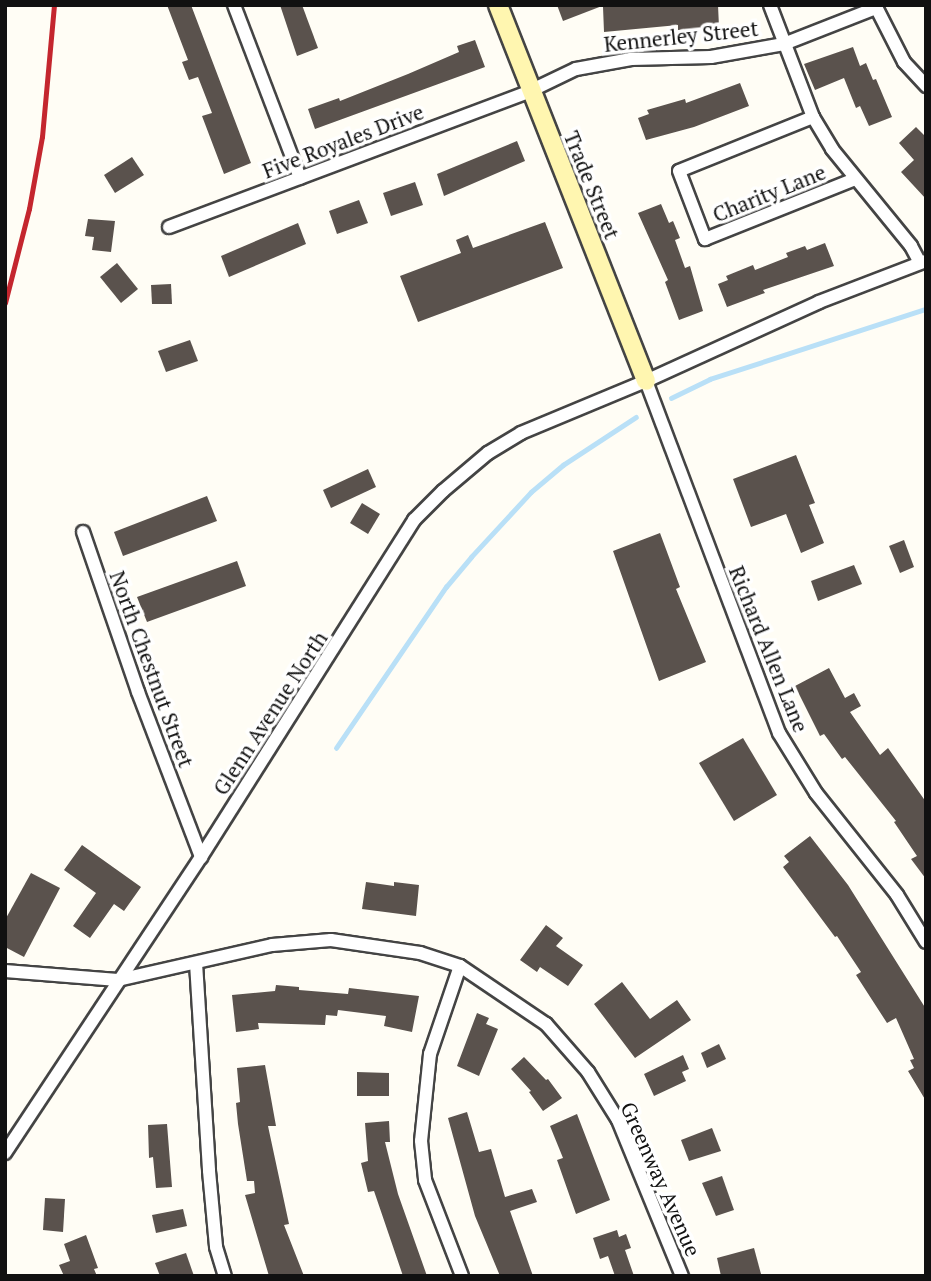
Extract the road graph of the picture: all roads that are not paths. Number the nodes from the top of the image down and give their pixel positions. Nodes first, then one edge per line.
1 (234, 5) edge
2 (499, 5) edge
3 (770, 5) edge
4 (876, 6) edge
5 (783, 44) junction
6 (926, 86) edge
7 (530, 91) junction
8 (813, 117) junction
9 (300, 178) junction
10 (855, 179) junction
11 (169, 227) dead end
12 (923, 262) edge
13 (646, 381) junction
14 (83, 532) dead end
15 (201, 857) junction
16 (926, 942) edge
17 (195, 962) junction
18 (460, 966) junction
19 (5, 971) edge
20 (118, 980) junction
21 (5, 1153) edge
22 (225, 1276) edge
23 (462, 1276) edge
24 (682, 1276) edge

1 - 9 street
2 - 7 street, Trade Street
3 - 5 street
4 - 5 street, Kennerley Street
4 - 6 street
5 - 7 street, Kennerley Street
5 - 8 street
7 - 9 street, Five Royales Drive
7 - 13 street, Trade Street
8 - 10 street
8 - 10 street, Charity Lane
9 - 11 street, Five Royales Drive
10 - 12 street
12 - 13 street, Glenn Avenue North
13 - 15 street, Glenn Avenue North
13 - 16 street, Richard Allen Lane
14 - 15 street, North Chestnut Street
15 - 20 street, Glenn Avenue North
17 - 18 street, Greenway Avenue
17 - 20 street, Greenway Avenue
17 - 22 street
18 - 23 street
18 - 24 street, Greenway Avenue
19 - 20 street, Greenway Avenue
20 - 21 street, Glenn Avenue North

